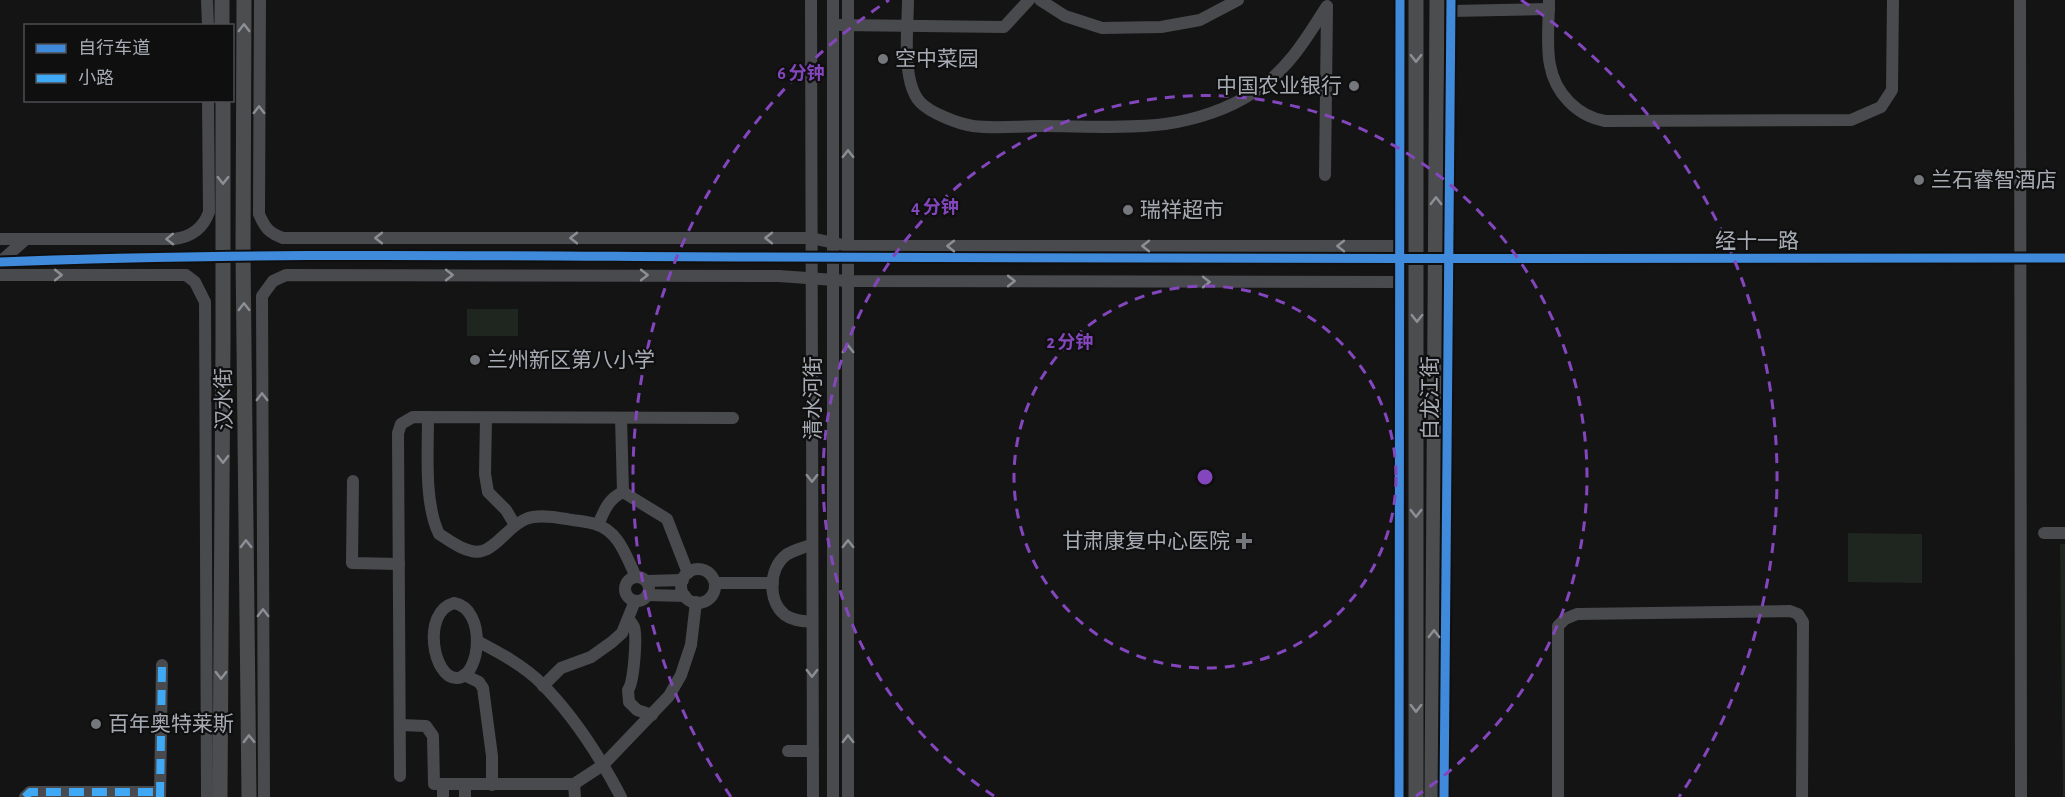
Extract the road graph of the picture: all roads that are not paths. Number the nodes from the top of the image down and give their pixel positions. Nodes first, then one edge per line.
1 (207, 0) edge
2 (222, 0) edge
3 (244, 0) edge
4 (260, 0) edge
5 (811, 0) edge
6 (833, 0) edge
7 (848, 0) edge
8 (908, 0) edge
9 (1029, 0) edge
10 (1040, 0) edge
11 (1238, 0) edge
12 (1416, 0) edge
13 (1437, 0) edge
14 (1893, 0) edge
15 (2020, 0) edge
16 (1327, 3) edge
17 (1451, 5) edge
18 (1549, 5) edge
19 (208, 24) edge
20 (222, 24) edge
21 (833, 26) junction
22 (848, 26) junction
23 (908, 26) junction
24 (208, 102) edge
25 (223, 102) edge
26 (243, 134) junction
27 (223, 135) junction
28 (209, 153) junction
29 (259, 156) junction
30 (1325, 175) dead end
31 (108, 238) junction
32 (334, 238) junction
33 (625, 238) junction
34 (717, 238) junction
35 (811, 238) junction
36 (26, 239) junction
37 (0, 240) edge
38 (833, 242) junction
39 (1400, 246) dead end
40 (848, 251) junction
41 (224, 255) junction
42 (243, 255) junction
43 (327, 255) junction
44 (361, 255) junction
45 (588, 255) junction
46 (713, 256) junction
47 (742, 256) junction
48 (130, 257) junction
49 (810, 257) junction
50 (832, 257) junction
51 (2021, 258) junction
52 (2065, 258) edge
53 (1417, 259) junction
54 (1442, 260) junction
55 (0, 262) edge
56 (0, 275) edge
57 (356, 275) junction
58 (741, 276) junction
59 (811, 278) junction
60 (833, 280) junction
61 (848, 281) junction
62 (1400, 282) dead end
63 (244, 341) junction
64 (224, 342) junction
65 (262, 354) junction
66 (205, 364) junction
67 (223, 364) junction
68 (244, 378) junction
69 (428, 418) junction
70 (486, 418) junction
71 (621, 418) junction
72 (733, 418) dead end
73 (353, 481) dead end
74 (622, 492) junction
75 (515, 525) junction
76 (598, 525) junction
77 (2044, 533) dead end
78 (2065, 533) edge
79 (812, 544) junction
80 (399, 564) junction
81 (247, 573) junction
82 (686, 576) junction
83 (641, 579) junction
84 (773, 583) junction
85 (715, 584) junction
86 (263, 590) junction
87 (648, 595) junction
88 (691, 599) junction
89 (634, 601) junction
90 (206, 617) junction
91 (629, 619) junction
92 (812, 622) junction
93 (478, 642) junction
94 (221, 643) junction
95 (162, 665) dead end
96 (464, 675) junction
97 (543, 686) junction
98 (1434, 711) junction
99 (652, 715) junction
100 (400, 725) junction
101 (1446, 732) junction
102 (788, 751) dead end
103 (813, 751) junction
104 (603, 765) junction
105 (400, 776) dead end
106 (492, 785) junction
107 (574, 790) edge
108 (443, 791) edge
109 (465, 791) edge
110 (160, 795) edge
111 (26, 797) edge
112 (207, 797) edge
113 (220, 797) edge
114 (249, 797) edge
115 (264, 797) edge
116 (621, 797) edge
117 (813, 797) edge
118 (833, 797) edge
119 (848, 797) edge
120 (1416, 797) edge
121 (1432, 797) edge
122 (1444, 797) edge
123 (1558, 797) edge
124 (1802, 797) edge
125 (2021, 797) edge

1 - 19 street
2 - 20 main road
26 -> 3 main road, 汉水街
29 -> 4 street
5 - 35 street
6 - 21 street, 清水河街
7 - 22 street
8 - 23 street
9 - 23 street
10 - 11 street
12 -> 53 main road, 白龙江街
54 -> 13 main road, 白龙江街
14 - 18 street
15 - 51 street
16 - 23 street
16 - 30 street
17 - 18 street
17 - 54 street, 白龙江街
21 - 22 street
21 - 38 street, 清水河街
22 - 23 street
40 -> 22 street
24 - 28 street
25 - 27 main road, 汉水街
26 - 29 street
26 - 42 main road, 汉水街
27 - 28 street
27 -> 41 main road, 汉水街
28 -> 31 street
29 - 32 street
31 - 36 street
31 - 48 street
33 -> 32 street
32 - 44 street
33 - 34 street
33 - 45 street
35 -> 34 street
34 - 47 street
35 - 38 street
35 - 49 street
36 - 37 street
36 - 55 street
38 - 40 street
38 - 50 street, 清水河街
39 -> 40 street
40 - 50 street
40 - 53 street, 经十一路
40 - 61 street
41 - 42 street
41 - 48 street
41 - 64 main road, 汉水街
42 - 43 street
63 -> 42 main road, 汉水街
43 - 44 street
43 - 57 street
44 - 45 street
45 - 46 street
46 - 47 street
46 - 58 street
47 - 49 street
48 - 55 street
49 - 50 street
49 - 59 street
50 - 60 street, 清水河街
51 - 52 street, 经十一路
51 - 54 street, 经十一路
51 - 125 street
53 - 54 street, 经十一路
53 -> 120 main road, 白龙江街
98 -> 54 main road, 白龙江街
54 - 101 street, 白龙江街
56 -> 66 street
57 -> 58 street
57 - 65 street
58 - 59 street
59 - 60 street
59 -> 79 street
60 - 61 street
60 - 118 street, 清水河街
61 -> 62 street
119 -> 61 street
63 - 64 main road
63 - 68 main road, 汉水街
64 - 67 main road, 汉水街
65 - 68 street
86 -> 65 street
66 - 67 street
66 - 90 street
67 -> 94 main road, 汉水街
81 -> 68 main road, 汉水街
69 - 70 street
69 - 75 street
69 - 80 street
70 - 71 street
70 - 75 street
71 - 72 street
71 - 74 street
73 - 80 street
74 - 76 street
74 - 82 street
75 - 76 street
76 - 83 street
77 - 78 street
79 - 84 street
79 - 92 street
80 - 100 street
81 - 86 street
114 -> 81 main road, 汉水街
82 - 83 street
82 - 85 street
82 - 88 street
83 - 87 street
83 - 89 street
84 - 85 street
84 - 92 street
85 - 88 street
115 -> 86 street
87 - 88 street
87 - 89 street
88 - 99 street
89 - 91 street
90 - 94 street
90 - 112 street
91 - 97 street
91 - 99 street
92 -> 103 street
93 - 96 street
93 - 96 street
93 - 97 street
94 -> 113 main road, 汉水街
95 - 110 street
96 - 106 street
97 - 104 street
98 - 101 street
98 - 121 main road, 白龙江街
99 - 104 street
100 - 105 street
100 - 108 street
101 - 122 street, 白龙江街
102 - 103 street
103 - 117 street
104 - 107 street
104 - 116 street
106 - 107 street
106 - 109 street
108 - 109 street
110 - 111 street
123 - 124 street

